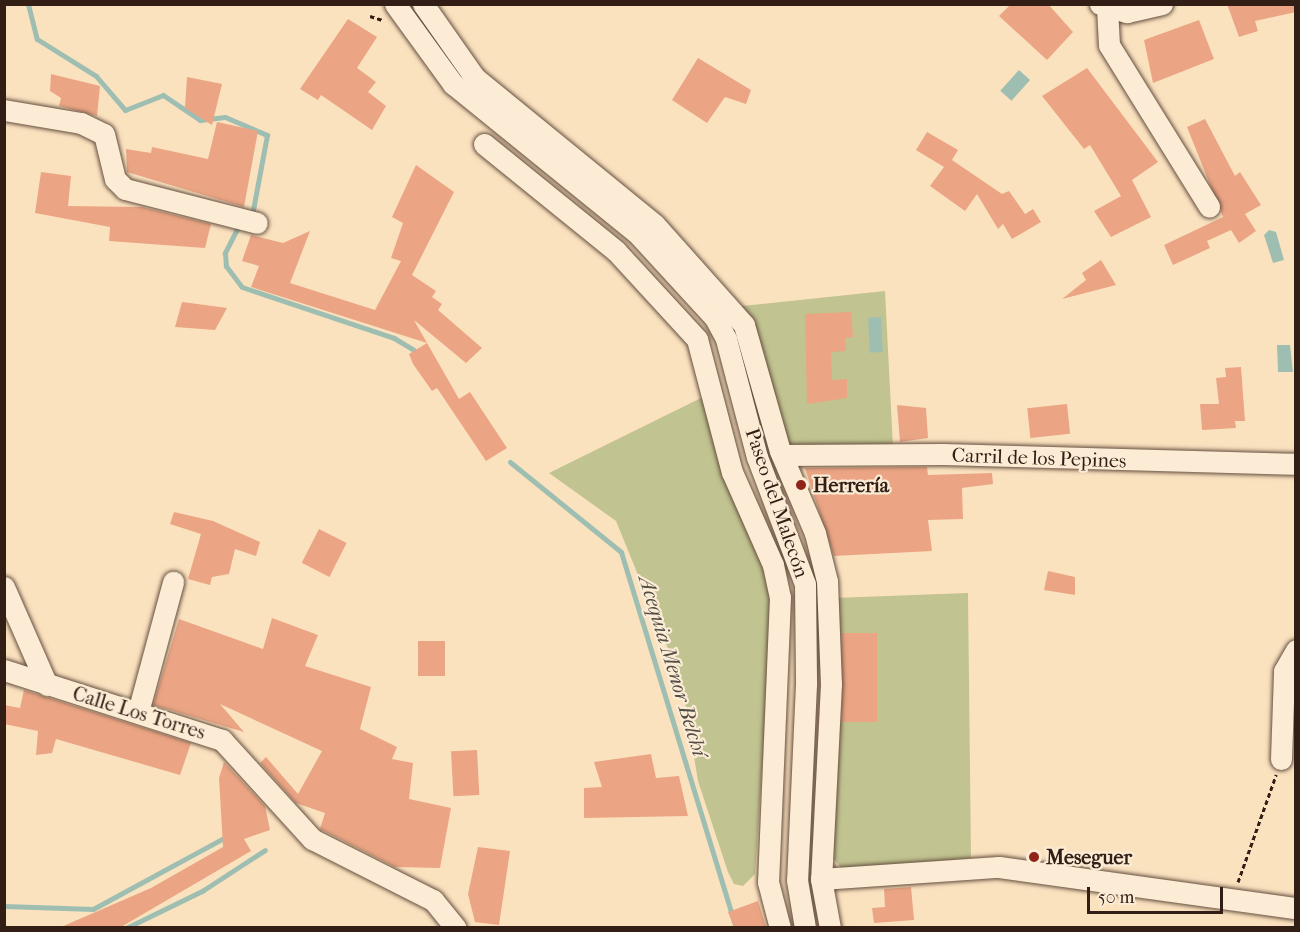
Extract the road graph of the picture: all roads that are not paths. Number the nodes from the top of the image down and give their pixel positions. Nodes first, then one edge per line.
1 (423, 4) edge
2 (1162, 4) edge
3 (1104, 6) edge
4 (391, 13) edge
5 (4, 110) edge
6 (484, 144) dead end
7 (1209, 206) dead end
8 (257, 222) dead end
9 (782, 455) junction
10 (1296, 464) edge
11 (172, 582) dead end
12 (4, 587) edge
13 (1296, 650) edge
14 (4, 670) edge
15 (47, 685) junction
16 (138, 712) junction
17 (1281, 759) road end
18 (821, 879) junction
19 (1296, 908) edge
20 (456, 927) edge
21 (780, 927) edge
22 (805, 927) edge
23 (830, 927) edge

1 - 9 street
2 - 3 street
3 - 7 street
4 - 22 street, Paseo del Malecón
5 - 8 street
6 - 21 street
9 - 10 street, Carril de los Pepines
9 - 18 street
11 - 16 street
12 - 15 street
13 - 17 street
14 - 15 street, Calle Los Torres
15 - 16 street, Calle Los Torres
16 - 20 street, Calle Los Torres
18 - 19 street
18 - 23 street

